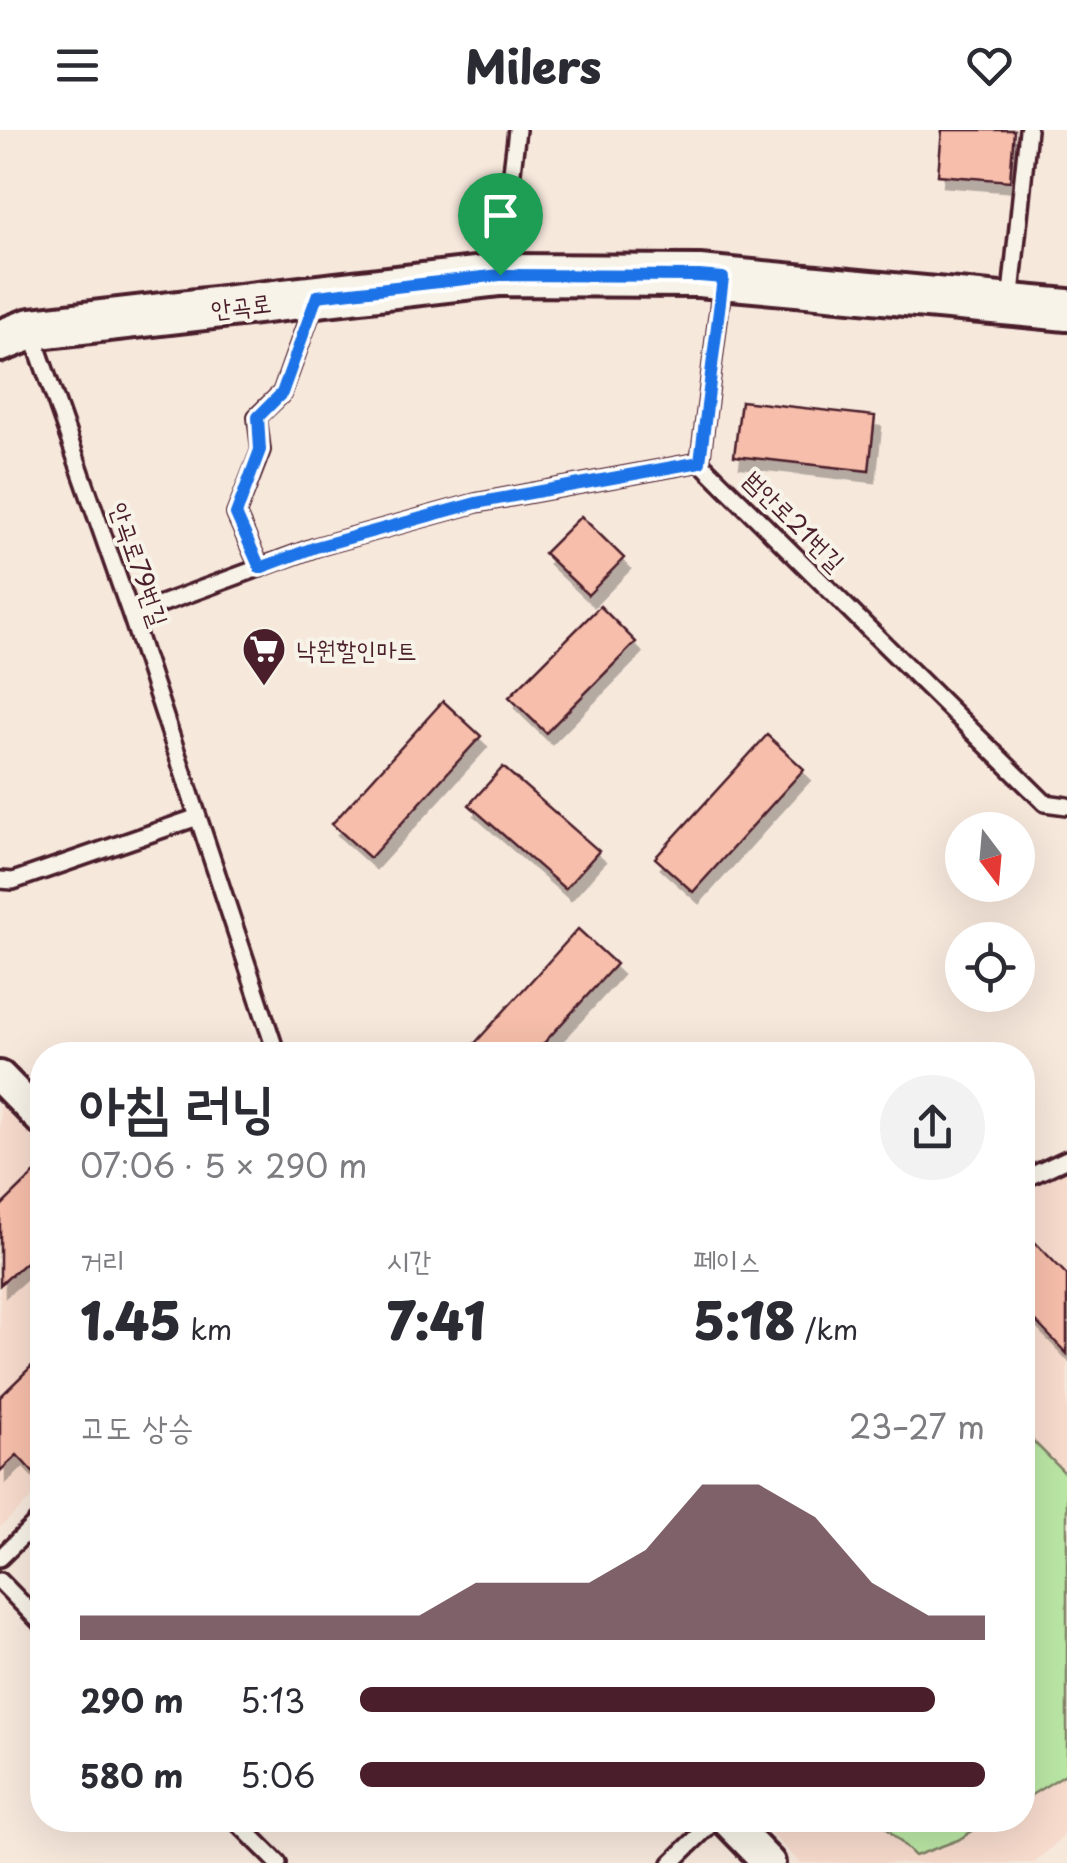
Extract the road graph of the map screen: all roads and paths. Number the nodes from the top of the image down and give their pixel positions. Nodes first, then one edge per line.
1 (517, 130) edge
2 (1028, 130) edge
3 (500, 275) junction
4 (723, 278) junction
5 (317, 296) junction
6 (1010, 304) junction
7 (1067, 310) edge
8 (15, 335) edge
9 (700, 462) junction
10 (260, 568) junction
11 (131, 615) junction
12 (1067, 806) edge
13 (198, 817) junction
14 (0, 880) edge
15 (273, 1042) edge
16 (0, 1077) edge
17 (30, 1108) edge
18 (1067, 1159) edge
19 (1035, 1174) edge
20 (30, 1529) edge
21 (0, 1558) edge
22 (0, 1581) edge
23 (30, 1612) edge
24 (247, 1832) edge
25 (703, 1832) edge
26 (739, 1832) edge
27 (278, 1863) edge
28 (672, 1863) edge
29 (769, 1863) edge

1 - 3 lane
2 - 6 lane
3 - 4 street, 안곡로
3 - 5 street, 안곡로
4 - 6 street, 안곡로
4 - 9 lane
5 - 8 street, 안곡로
5 - 10 lane
6 - 7 street, 안곡로
8 - 11 lane, 안곡로79번길
9 - 10 lane
9 - 12 lane, 범안로21번길
10 - 11 lane
11 - 13 lane, 안곡로79번길
13 - 14 lane
13 - 15 lane, 안곡로79번길
16 - 17 street
18 - 19 lane
20 - 21 lane
22 - 23 lane
24 - 27 lane
25 - 28 lane
26 - 29 street

